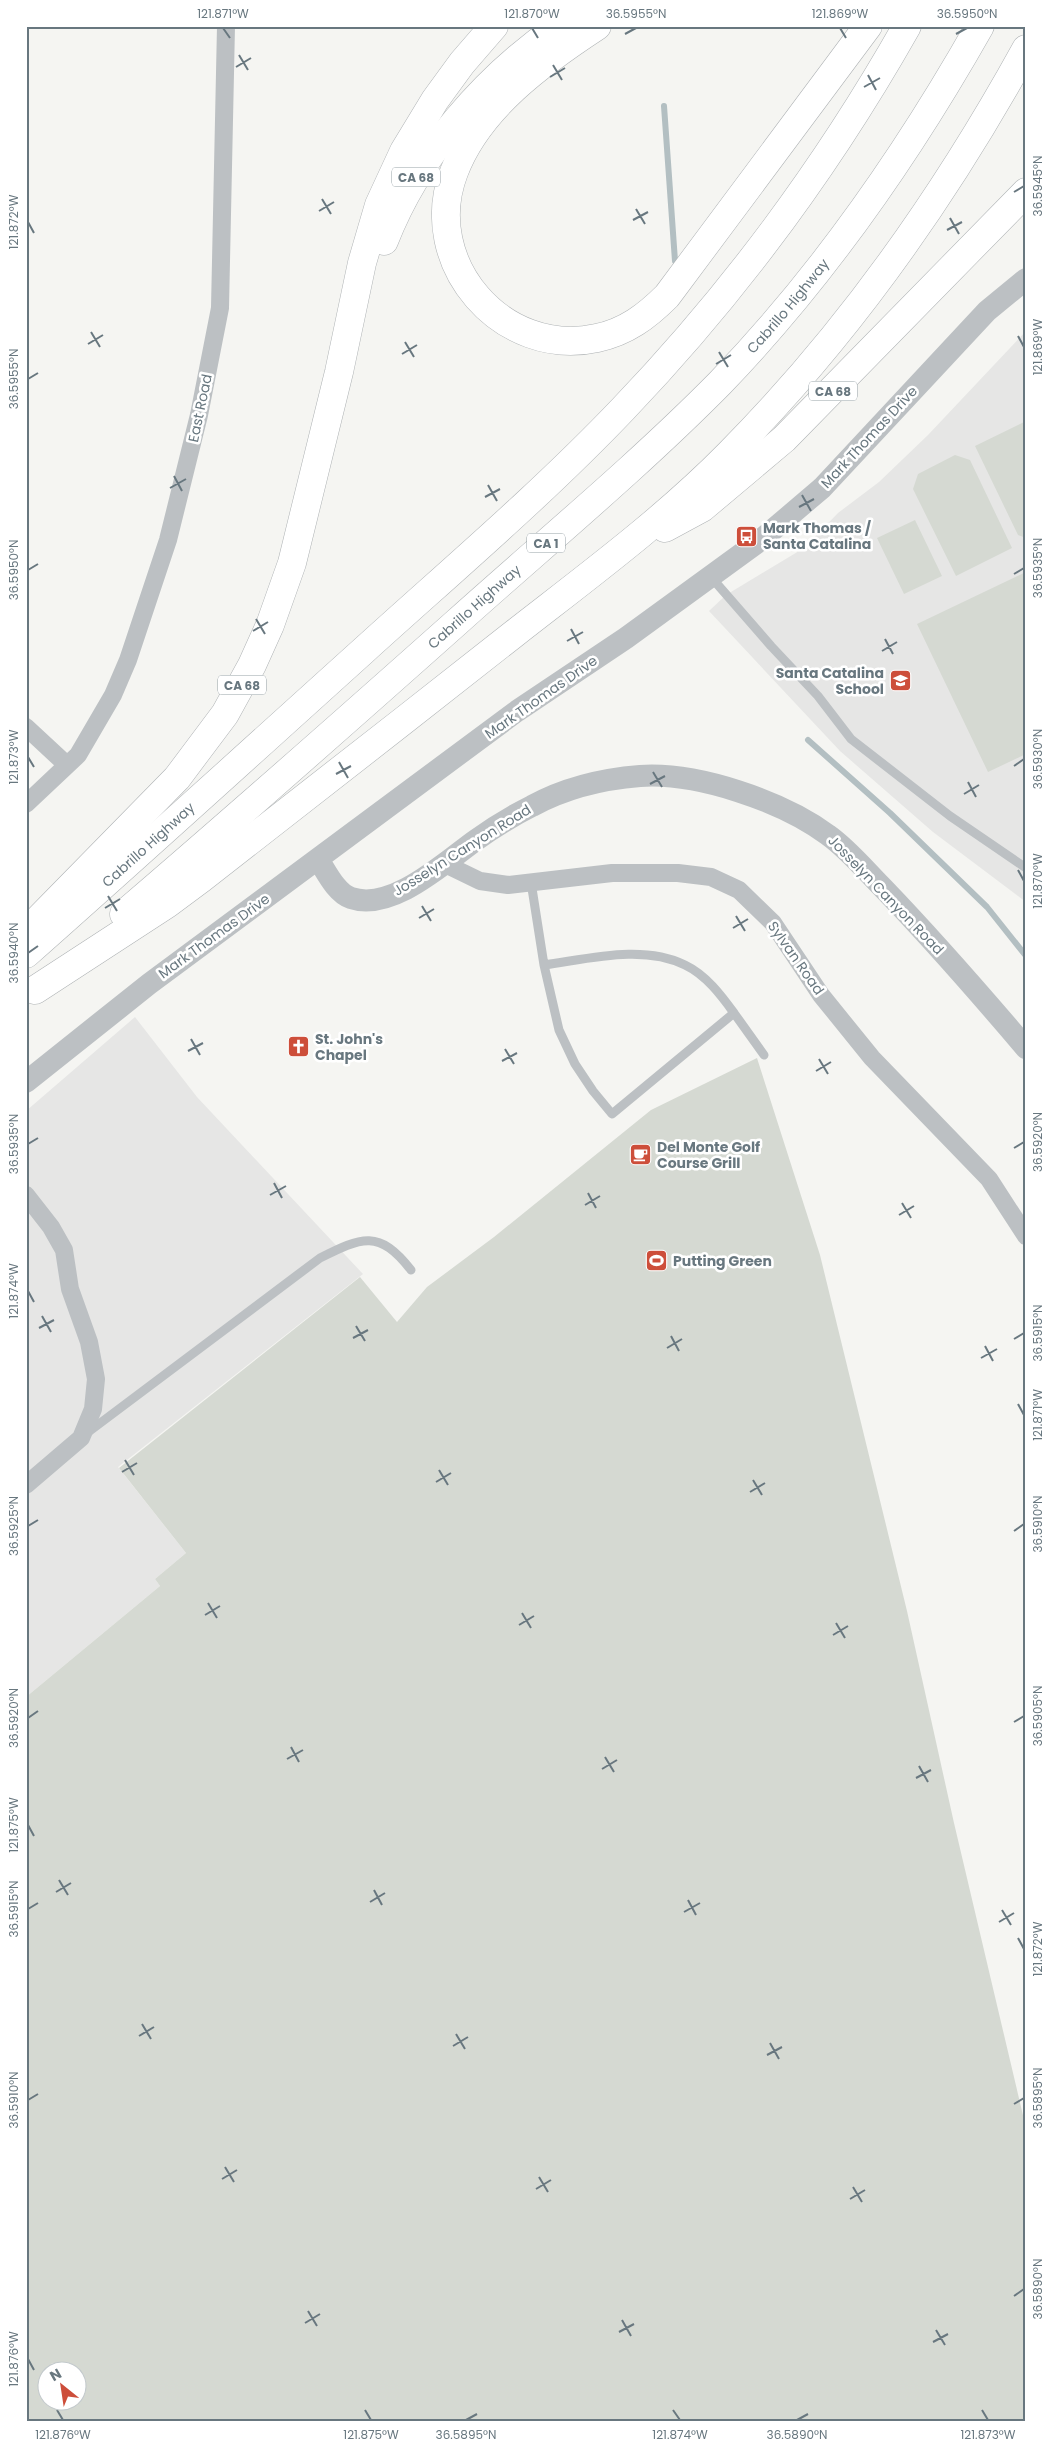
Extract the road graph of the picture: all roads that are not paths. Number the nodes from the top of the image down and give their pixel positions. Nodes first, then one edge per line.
1 (226, 26) edge
2 (494, 26) edge
3 (560, 26) edge
4 (597, 26) edge
5 (868, 26) edge
6 (907, 26) edge
7 (980, 26) edge
8 (1026, 48) edge
9 (1026, 192) edge
10 (1026, 279) edge
11 (339, 372) junction
12 (613, 556) junction
13 (711, 577) junction
14 (26, 727) edge
15 (67, 766) junction
16 (26, 804) edge
17 (318, 859) junction
18 (445, 864) junction
19 (1026, 868) edge
20 (531, 882) junction
21 (26, 932) edge
22 (26, 954) edge
23 (544, 965) junction
24 (31, 994) edge
25 (734, 1013) junction
26 (1026, 1048) edge
27 (764, 1055) dead end
28 (26, 1082) edge
29 (26, 1195) edge
30 (1026, 1236) edge
31 (411, 1270) dead end
32 (81, 1438) junction
33 (26, 1485) edge

1 - 15 street, East Road
2 - 11 highway
3 - 11 highway, CA 68
4 - 5 highway
6 - 22 highway, Cabrillo Highway
7 - 24 highway, Cabrillo Highway / CA 1
8 - 12 highway
9 - 12 highway, CA 68
10 - 13 street, Mark Thomas Drive
11 - 21 highway, CA 68
12 - 24 highway, CA 68
13 - 17 street, Mark Thomas Drive
13 - 19 lane
14 - 15 street
15 - 16 street, East Road
17 - 18 street, Josselyn Canyon Road
17 - 28 street, Mark Thomas Drive
18 - 20 street, Sylvan Road
18 - 26 street, Josselyn Canyon Road
20 - 23 lane
20 - 30 street, Sylvan Road
23 - 25 lane
23 - 25 lane
25 - 27 lane
29 - 32 street
31 - 32 lane
32 - 33 street

